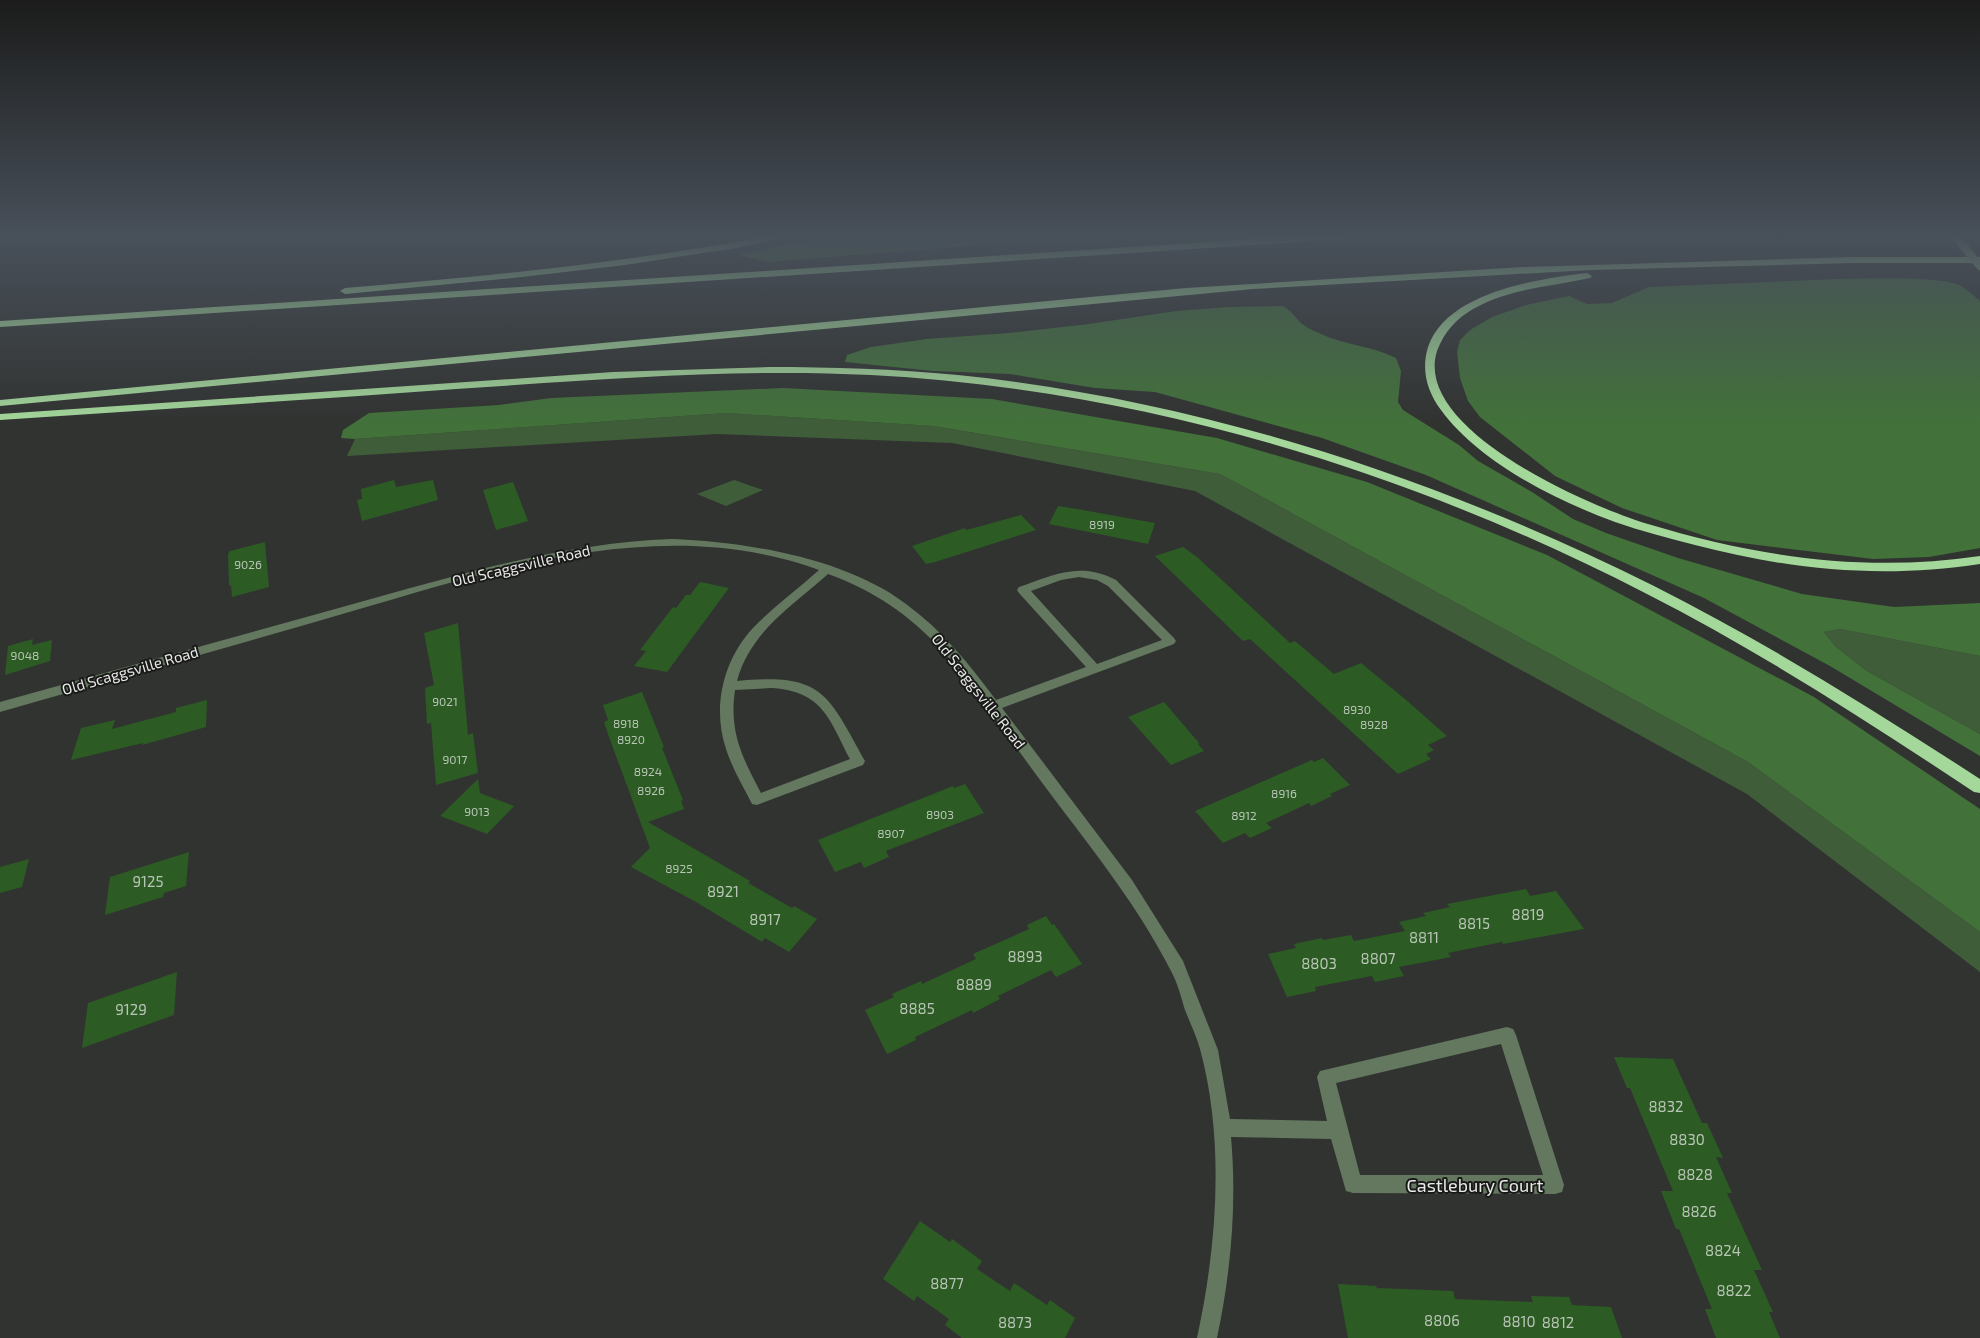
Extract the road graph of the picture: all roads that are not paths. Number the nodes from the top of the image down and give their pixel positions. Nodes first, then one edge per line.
1 (273, 297) edge
2 (389, 297) edge
3 (1117, 297) edge
4 (1491, 297) edge
5 (0, 322) edge
6 (0, 402) edge
7 (0, 417) edge
8 (1980, 560) edge
9 (827, 569) junction
10 (1095, 669) junction
11 (730, 686) junction
12 (994, 706) junction
13 (0, 707) edge
14 (1980, 787) edge
15 (1221, 1128) junction
16 (1338, 1130) junction
17 (1207, 1338) edge

1 - 5 highway
2 - 5 highway
3 - 6 highway
4 - 8 highway
7 - 14 highway
9 - 11 street
9 - 12 street, Old Scaggsville Road
9 - 13 street, Old Scaggsville Road
10 - 10 street
10 - 12 street
11 - 11 street
12 - 15 street, Old Scaggsville Road
15 - 16 street
15 - 17 street, Old Scaggsville Road
16 - 16 street, Castlebury Court

